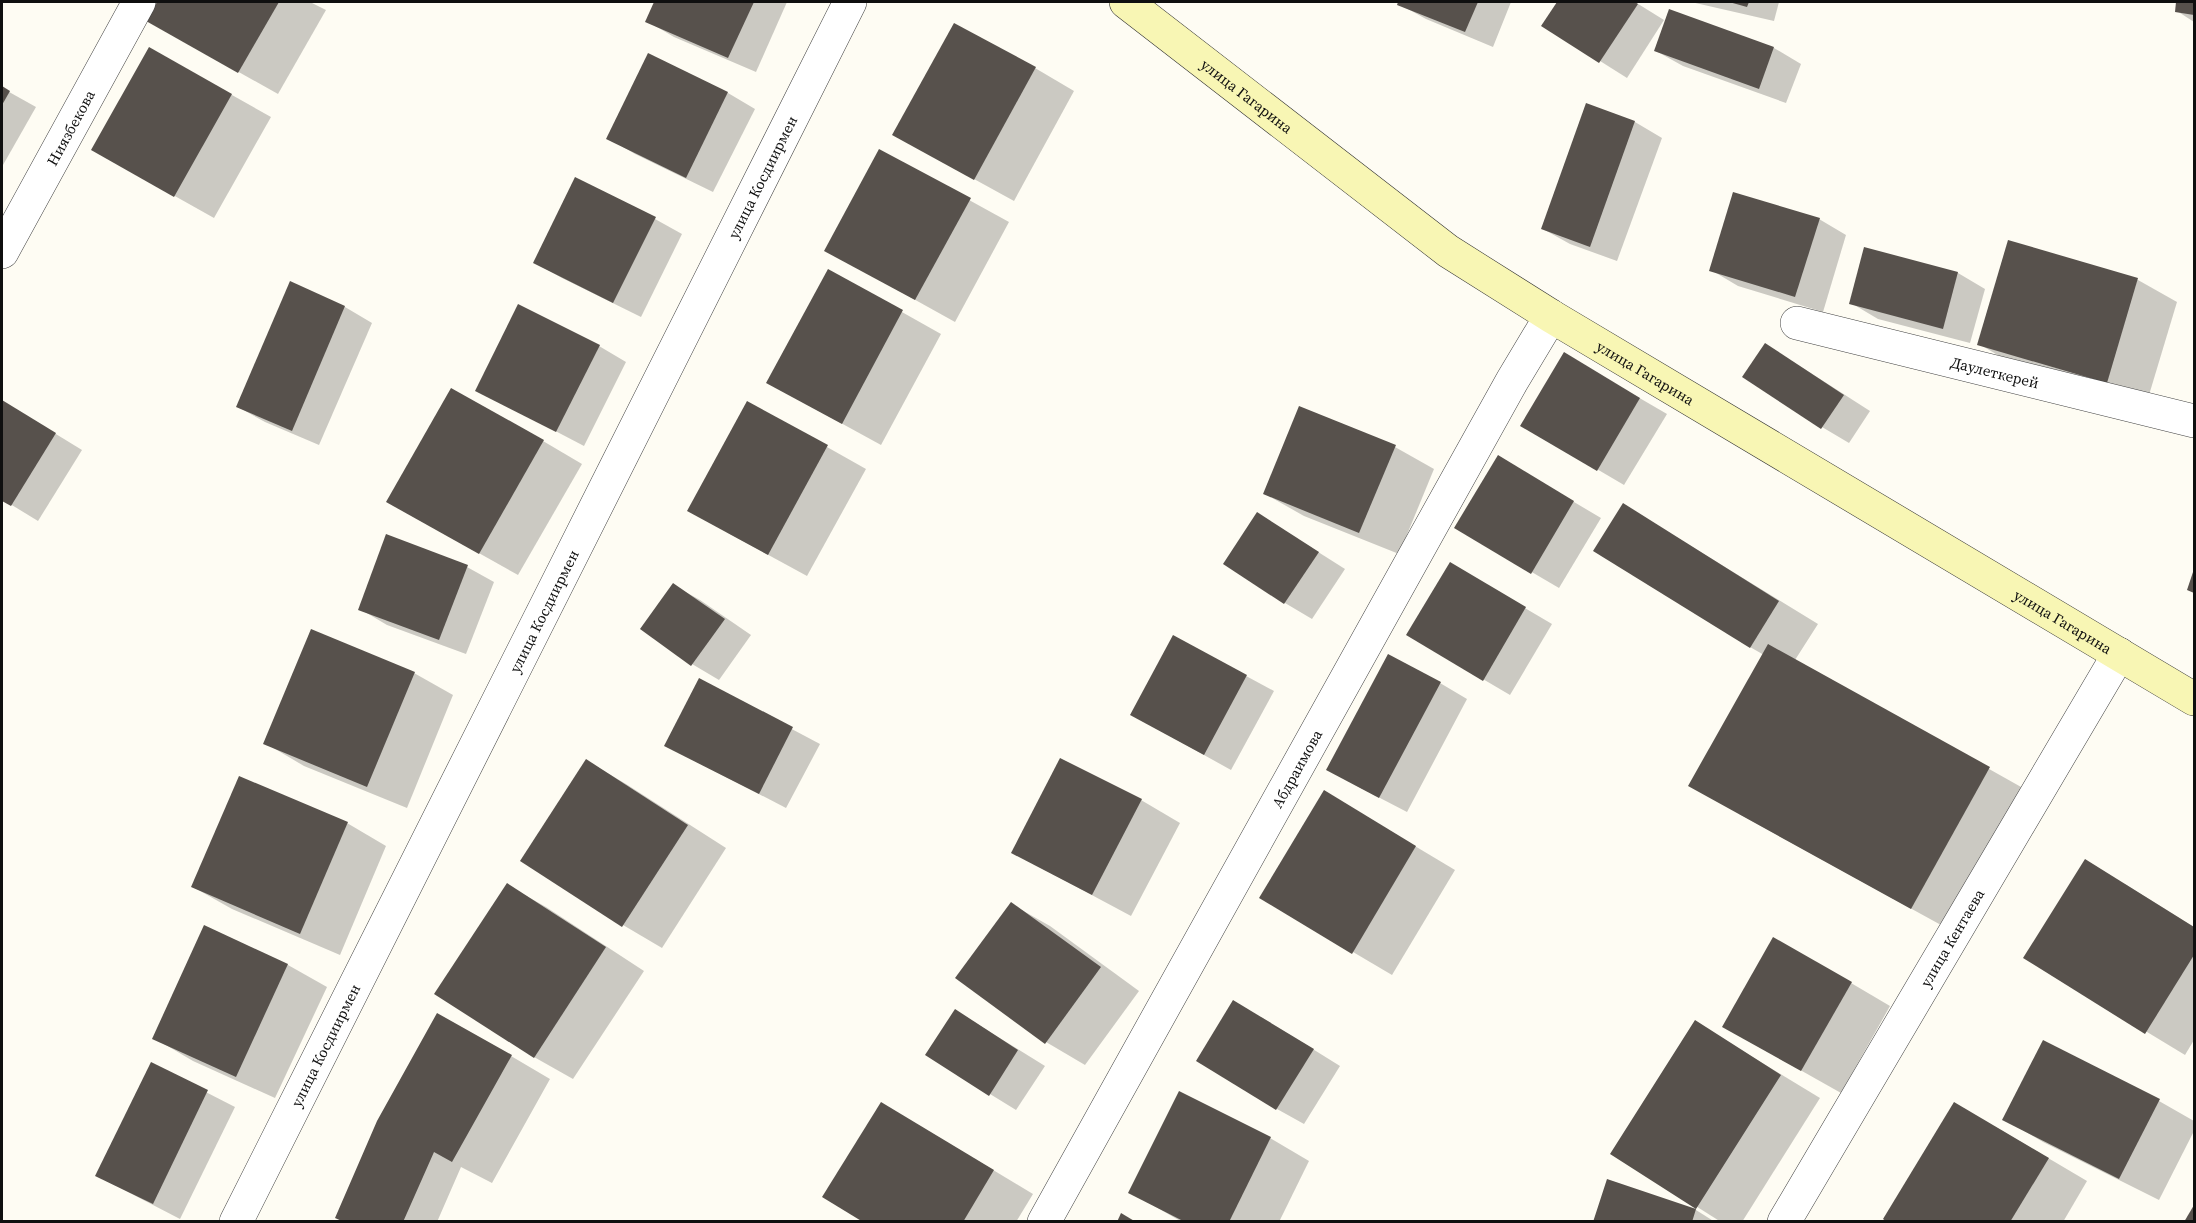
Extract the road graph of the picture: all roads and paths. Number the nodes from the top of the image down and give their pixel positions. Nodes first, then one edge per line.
1 (139, 2) edge
2 (850, 2) edge
3 (1126, 2) edge
4 (2, 252) edge
5 (1551, 316) junction
6 (1797, 323) dead end
7 (2194, 421) edge
8 (2119, 654) junction
9 (2194, 699) edge
10 (236, 1221) edge
11 (1044, 1221) edge
12 (1784, 1221) edge

1 - 4 street, Ниязбекова
2 - 10 street, улица Косдиирмен
3 - 5 main road, улица Гагарина
5 - 8 main road, улица Гагарина
5 - 11 street, Абдраимова
6 - 7 street, Даулеткерей
8 - 9 main road, улица Гагарина
8 - 12 street, улица Кентаева

